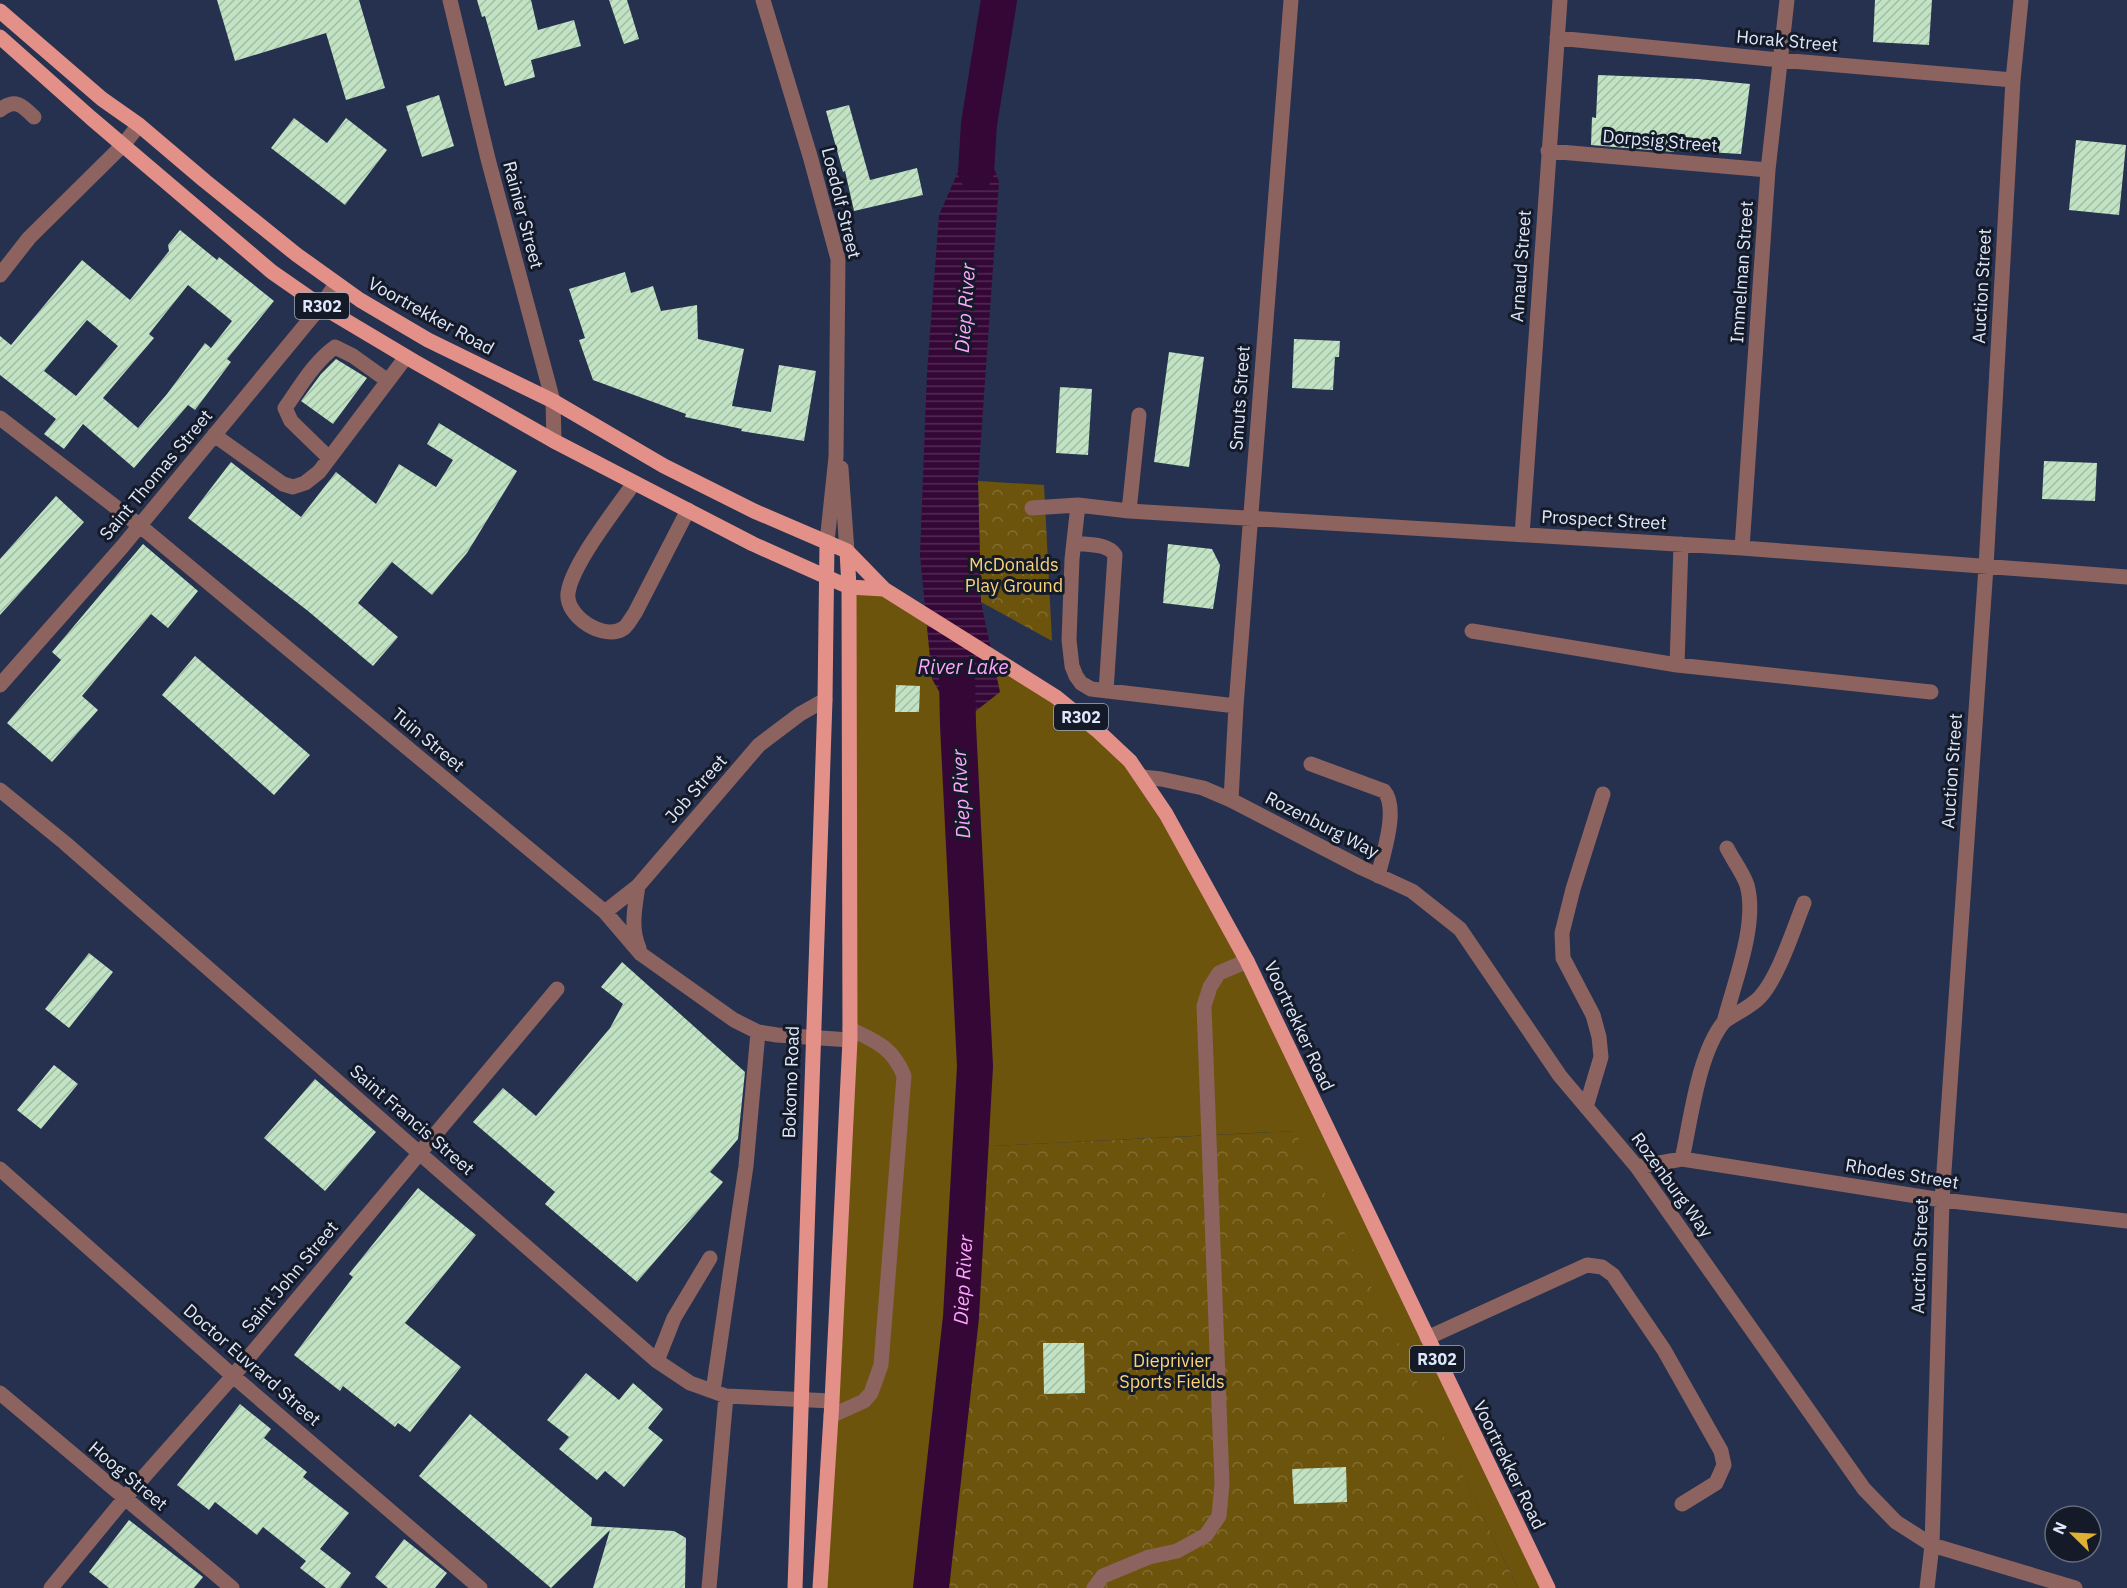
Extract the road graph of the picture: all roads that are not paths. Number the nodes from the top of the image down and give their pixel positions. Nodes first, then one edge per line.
1 (450, 0) edge
2 (763, 0) edge
3 (1291, 0) edge
4 (1560, 0) edge
5 (1787, 0) edge
6 (2021, 0) edge
7 (0, 11) edge
8 (0, 37) edge
9 (1557, 38) junction
10 (1780, 60) junction
11 (2013, 80) junction
12 (0, 110) edge
13 (29, 112) dead end
14 (139, 125) junction
15 (123, 145) junction
16 (1548, 151) junction
17 (1768, 170) junction
18 (0, 275) edge
19 (336, 284) junction
20 (321, 306) junction
21 (406, 357) junction
22 (388, 381) junction
23 (553, 401) junction
24 (1139, 415) dead end
25 (0, 418) edge
26 (214, 435) junction
27 (554, 441) junction
28 (836, 457) junction
29 (329, 458) junction
30 (634, 483) junction
31 (1078, 505) junction
32 (1032, 508) dead end
33 (688, 510) junction
34 (1129, 511) junction
35 (1251, 519) junction
36 (139, 525) junction
37 (1522, 535) junction
38 (827, 542) junction
39 (1074, 543) junction
40 (1681, 544) junction
41 (1742, 548) junction
42 (847, 551) junction
43 (1986, 567) junction
44 (826, 577) junction
45 (2127, 577) edge
46 (849, 587) junction
47 (884, 589) junction
48 (1472, 631) dead end
49 (1677, 665) junction
50 (0, 686) edge
51 (1106, 691) junction
52 (1931, 692) dead end
53 (825, 699) junction
54 (1236, 706) junction
55 (1311, 764) dead end
56 (1142, 777) junction
57 (0, 790) edge
58 (1603, 794) dead end
59 (1231, 800) junction
60 (1727, 848) dead end
61 (1378, 876) junction
62 (638, 886) junction
63 (1804, 903) dead end
64 (605, 912) junction
65 (641, 954) junction
66 (1246, 962) junction
67 (557, 989) dead end
68 (1724, 1022) junction
69 (758, 1032) junction
70 (850, 1035) junction
71 (812, 1038) junction
72 (1586, 1107) junction
73 (420, 1153) junction
74 (1682, 1159) junction
75 (1637, 1167) junction
76 (0, 1169) edge
77 (1942, 1200) junction
78 (2127, 1221) edge
79 (710, 1258) dead end
80 (1427, 1338) junction
81 (657, 1361) junction
82 (232, 1376) junction
83 (0, 1393) edge
84 (719, 1394) junction
85 (801, 1398) junction
86 (832, 1409) junction
87 (124, 1498) junction
88 (1682, 1504) dead end
89 (1932, 1545) junction
90 (51, 1588) edge
91 (232, 1588) edge
92 (480, 1588) edge
93 (709, 1588) edge
94 (795, 1588) edge
95 (820, 1588) edge
96 (1094, 1588) edge
97 (1548, 1588) edge
98 (1927, 1588) edge
99 (2074, 1588) edge

1 - 23 street, Rainier Street
2 - 28 street, Loedolf Street
3 - 35 street, Smuts Street
4 - 9 street, Arnaud Street
5 - 10 street, Immelman Street
6 - 11 street, Auction Street
7 - 14 main road, Voortrekker Road / R302
8 - 15 main road, R302
9 - 10 street, Horak Street
9 - 16 street, Arnaud Street
10 - 11 street, Horak Street
10 - 17 street, Immelman Street
11 - 43 street, Auction Street
12 - 13 street
14 - 15 street
14 - 19 main road, Voortrekker Road / R302
15 - 18 street
15 - 20 main road, R302
16 - 17 street, Dorpsig Street
16 - 37 street, Arnaud Street
17 - 41 street, Immelman Street
19 - 20 street, Saint Thomas Street
19 - 23 main road, Voortrekker Road / R302
20 - 21 main road, R302
20 - 26 street, Saint Thomas Street
21 - 22 street
21 - 27 main road, R302
22 - 29 street
22 - 29 street
23 - 27 street, Rainier Street
23 - 38 main road, Voortrekker Road / R302
24 - 34 street
25 - 36 street, Tuin Street
26 - 29 street
26 - 36 street, Saint Thomas Street
27 - 30 main road, R302
28 - 38 street, Loedolf Street
28 - 42 street, Loedolf Street
30 - 33 main road, R302
30 - 33 street
31 - 32 street, Prospect Street
31 - 34 street, Prospect Street
31 - 39 street
33 - 44 main road, R302
34 - 35 street, Prospect Street
35 - 37 street, Prospect Street
35 - 54 street, Smuts Street
36 - 50 street, Saint Thomas Street
36 - 64 street, Tuin Street
37 - 40 street, Prospect Street
38 - 42 main road, Voortrekker Road / R302
38 - 44 main road, Loedolf Street
39 - 51 street
39 - 51 street
40 - 41 street, Prospect Street
40 - 49 street
41 - 43 street, Prospect Street
42 - 46 main road
42 - 47 main road, Voortrekker Road / R302
43 - 45 street, Prospect Street
43 - 77 street, Auction Street
44 - 46 main road, R302
44 - 53 main road, Bokomo Road
46 - 47 main road, R302
46 - 70 main road
47 - 56 main road, Voortrekker Road / R302
48 - 49 street
49 - 52 street
51 - 54 street
53 - 62 street, Job Street
53 - 71 main road, Bokomo Road
54 - 59 street, Smuts Street
55 - 61 street
56 - 59 street, Rozenburg Way
56 - 66 main road, Voortrekker Road / R302
57 - 73 street, Saint Francis Street
58 - 72 street
59 - 61 street, Rozenburg Way
60 - 68 street
61 - 72 street, Rozenburg Way
62 - 64 street, Job Street
62 - 65 street
63 - 68 street
64 - 65 street, Tuin Street
65 - 69 street, Tuin Street
66 - 80 main road, Voortrekker Road / R302
66 - 96 street
67 - 73 street, Saint John Street
68 - 74 street
69 - 71 street, Tuin Street
69 - 84 street
70 - 71 street, Tuin Street
70 - 86 main road
70 - 86 street
71 - 85 main road, Bokomo Road
72 - 75 street, Rozenburg Way
73 - 81 street, Saint Francis Street
73 - 82 street, Saint John Street
74 - 75 street, Rhodes Street
74 - 77 street, Rhodes Street
75 - 89 street, Rozenburg Way
76 - 82 street, Doctor Euvrard Street
77 - 78 street, Rhodes Street
77 - 89 street, Auction Street
79 - 81 street
80 - 88 street
80 - 97 main road, Voortrekker Road / R302
81 - 84 street, Saint Francis Street
82 - 87 street, Saint John Street
82 - 92 street, Doctor Euvrard Street
83 - 87 street, Hoog Street
84 - 85 street, Saint Francis Street
84 - 93 street
85 - 86 street, Saint Francis Street
85 - 94 main road, Bokomo Road
86 - 95 main road
87 - 90 street, Saint John Street
87 - 91 street, Hoog Street
89 - 98 street, Auction Street
89 - 99 street, Rozenburg Way

